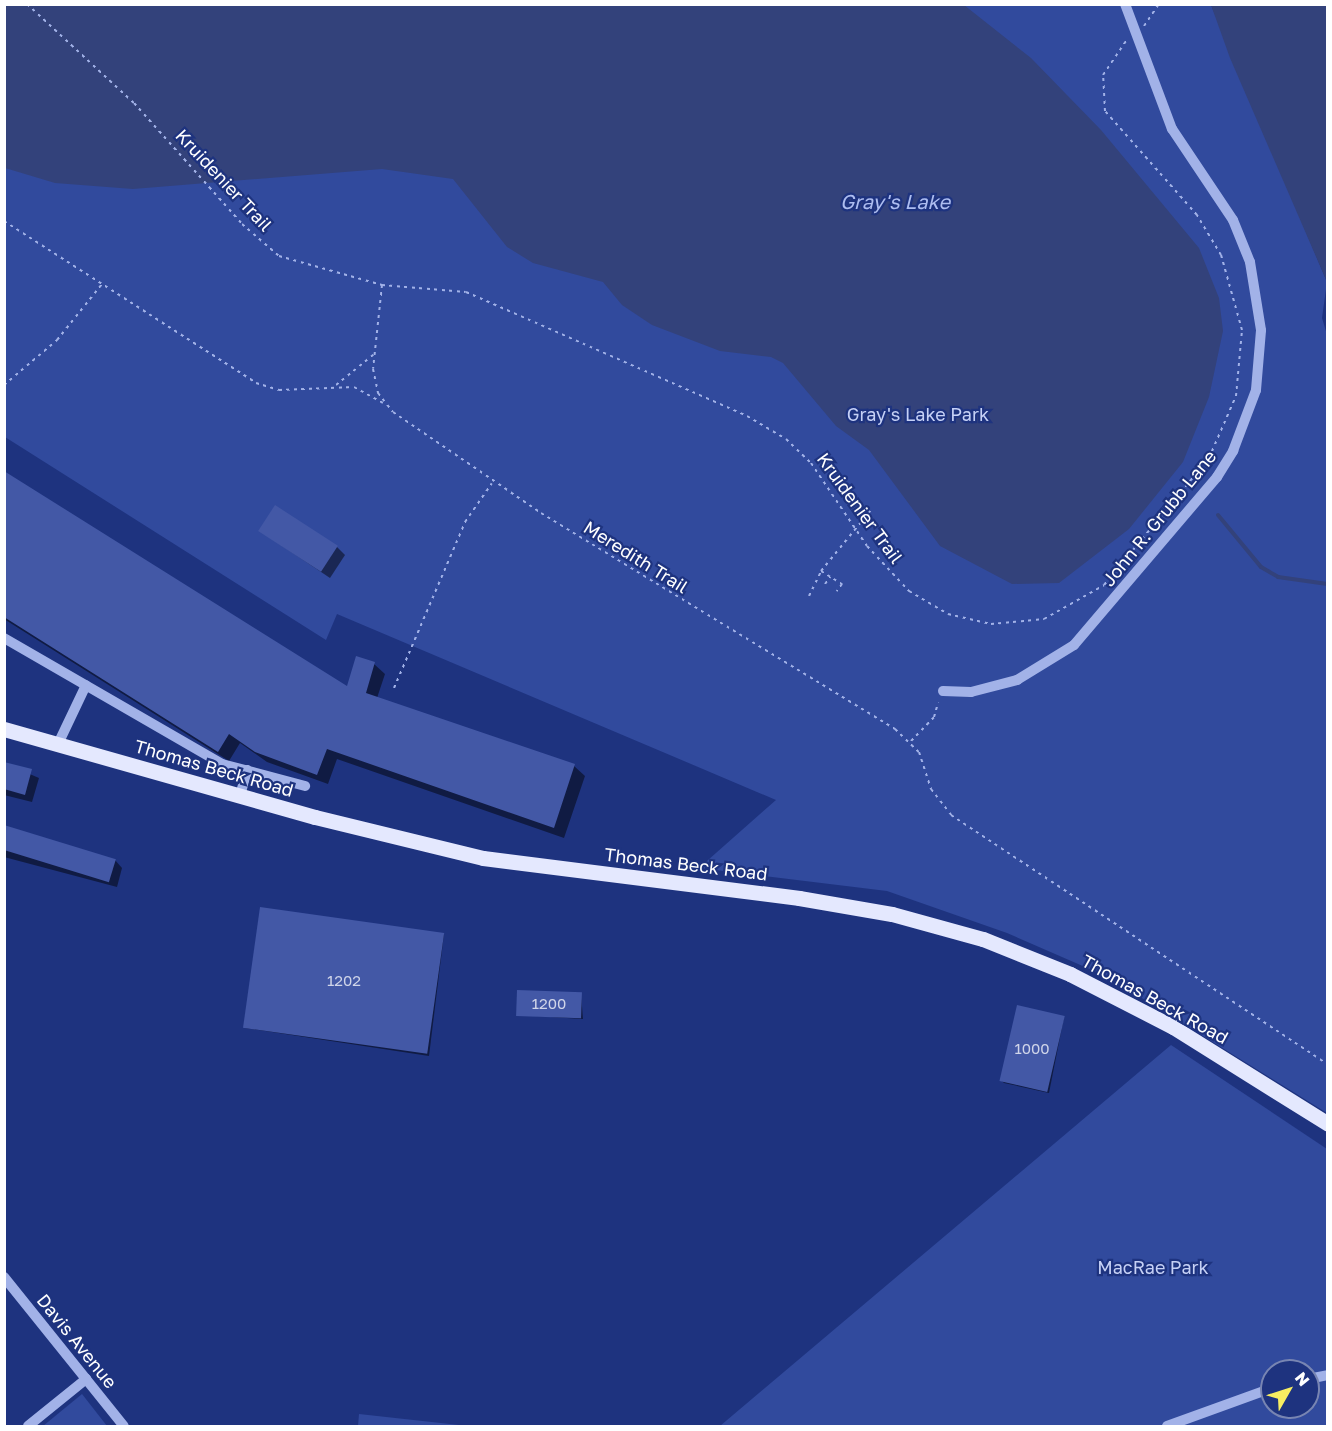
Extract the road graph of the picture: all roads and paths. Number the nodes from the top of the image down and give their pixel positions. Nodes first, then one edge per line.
1 (27, 4) edge
2 (1125, 4) edge
3 (1159, 4) edge
4 (1133, 34) junction
5 (4, 221) edge
6 (102, 283) junction
7 (382, 285) junction
8 (374, 355) junction
9 (4, 385) edge
10 (336, 385) junction
11 (386, 404) junction
12 (493, 482) junction
13 (871, 510) dead end
14 (854, 526) junction
15 (821, 571) junction
16 (830, 577) junction
17 (825, 584) dead end
18 (837, 591) dead end
19 (809, 596) dead end
20 (4, 638) edge
21 (86, 685) junction
22 (394, 688) dead end
23 (943, 690) joint
24 (4, 729) edge
25 (911, 741) junction
26 (58, 744) junction
27 (247, 770) junction
28 (305, 786) dead end
29 (240, 796) junction
30 (1328, 1065) edge
31 (1328, 1124) edge
32 (4, 1277) edge
33 (86, 1379) junction
34 (1260, 1392) edge
35 (28, 1426) edge
36 (124, 1426) edge
37 (1167, 1426) edge

1 - 7 path, Kruidenier Trail
2 - 4 street, John R. Grubb Lane
3 - 4 path, Kruidenier Trail
4 - 14 path, Kruidenier Trail
4 - 23 street, John R. Grubb Lane
5 - 6 path
6 - 9 path
6 - 10 path
7 - 8 path
7 - 14 path, Kruidenier Trail
8 - 10 path
8 - 11 path
10 - 11 path, Meredith Trail
11 - 12 path, Meredith Trail
12 - 22 path
12 - 25 path, Meredith Trail
13 - 14 path
14 - 15 path
15 - 16 path
15 - 19 path
16 - 17 path
16 - 18 path
20 - 21 street
21 - 26 street
21 - 27 street
23 - 25 path
24 - 26 main road, Thomas Beck Road
25 - 30 path
26 - 29 main road, Thomas Beck Road
27 - 28 street
27 - 29 street
29 - 31 main road, Thomas Beck Road
32 - 33 street, Davis Avenue
33 - 35 street
33 - 36 street, Davis Avenue
34 - 37 street

